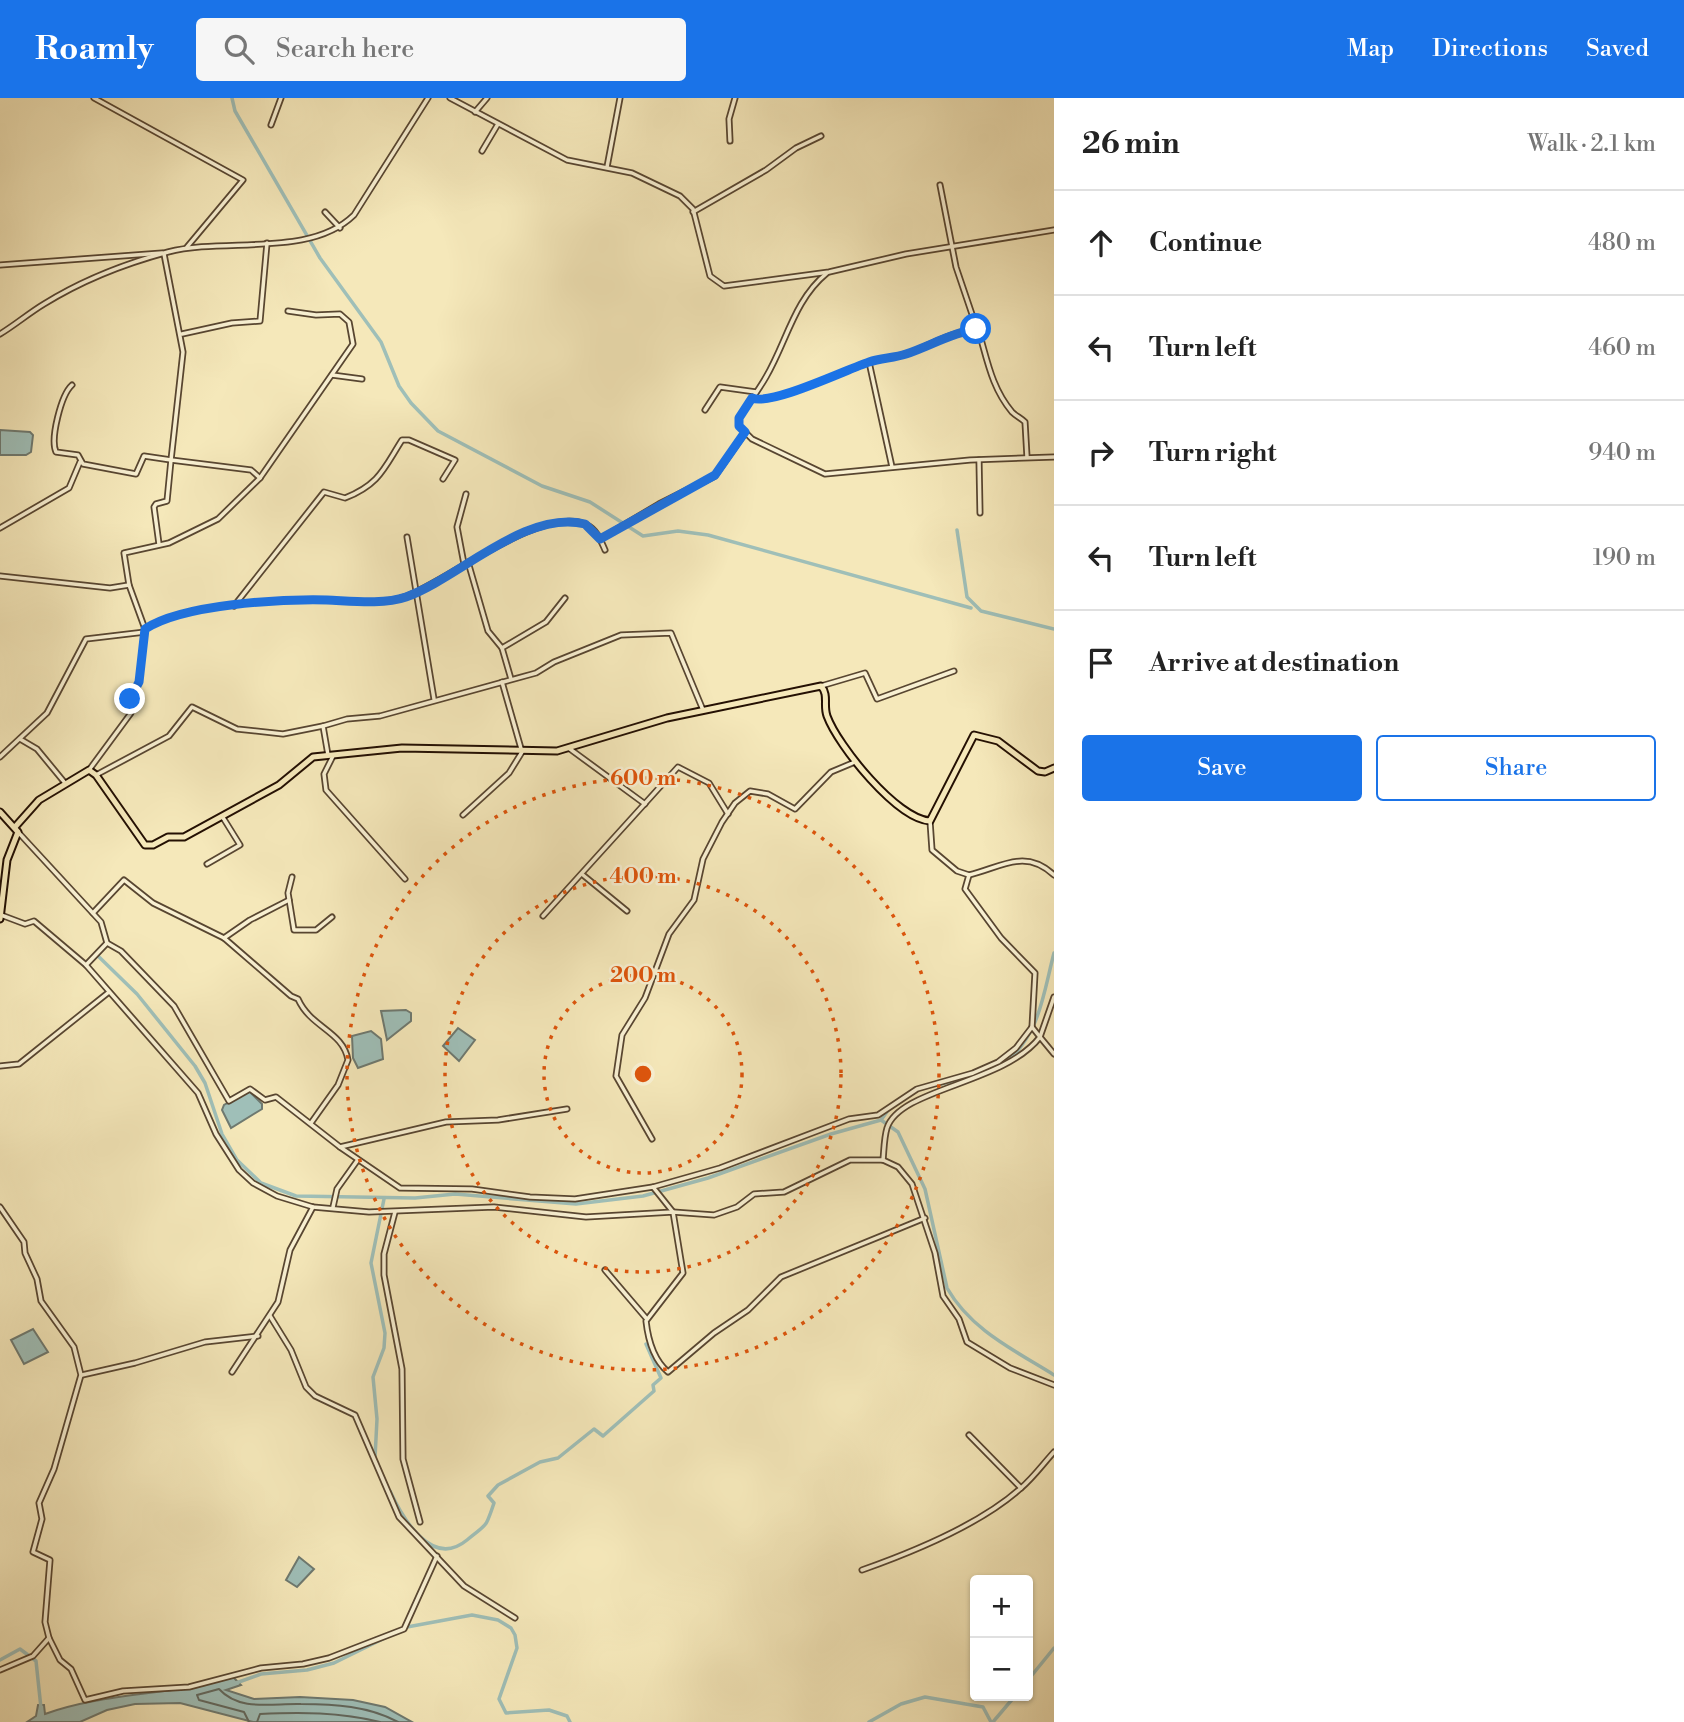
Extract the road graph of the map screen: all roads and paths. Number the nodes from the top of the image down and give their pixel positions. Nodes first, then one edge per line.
1 (94, 98) edge
2 (281, 98) edge
3 (428, 98) edge
4 (450, 98) edge
5 (487, 98) edge
6 (620, 98) edge
7 (735, 98) edge
8 (475, 112) junction
9 (498, 124) junction
10 (271, 125) dead end
11 (821, 136) dead end
12 (730, 141) dead end
13 (482, 151) dead end
14 (607, 167) junction
15 (940, 185) dead end
16 (325, 212) dead end
17 (693, 212) junction
18 (340, 228) junction
19 (1054, 230) edge
20 (267, 243) junction
21 (953, 246) junction
22 (186, 248) junction
23 (165, 253) junction
24 (0, 265) edge
25 (829, 272) junction
26 (288, 311) dead end
27 (976, 329) junction
28 (0, 334) edge
29 (182, 334) junction
30 (869, 362) junction
31 (332, 375) junction
32 (362, 379) dead end
33 (72, 385) dead end
34 (756, 392) junction
35 (752, 398) junction
36 (705, 410) dead end
37 (745, 432) junction
38 (1027, 457) junction
39 (1054, 457) edge
40 (171, 460) junction
41 (979, 460) junction
42 (80, 462) junction
43 (892, 467) junction
44 (260, 478) junction
45 (443, 479) dead end
46 (466, 494) dead end
47 (980, 513) dead end
48 (0, 528) edge
49 (407, 537) dead end
50 (603, 538) junction
51 (159, 545) junction
52 (606, 550) dead end
53 (466, 563) junction
54 (0, 576) edge
55 (129, 585) junction
56 (415, 593) junction
57 (565, 597) dead end
58 (234, 606) junction
59 (145, 630) junction
60 (502, 648) junction
61 (954, 671) dead end
62 (511, 679) junction
63 (502, 682) junction
64 (821, 686) junction
65 (434, 699) junction
66 (703, 710) junction
67 (323, 726) junction
68 (20, 738) junction
69 (570, 748) junction
70 (522, 752) junction
71 (330, 756) junction
72 (0, 757) edge
73 (856, 761) junction
74 (1054, 768) edge
75 (89, 770) junction
76 (96, 775) junction
77 (65, 783) junction
78 (645, 804) junction
79 (0, 812) edge
80 (728, 814) junction
81 (463, 815) dead end
82 (222, 817) junction
83 (930, 821) junction
84 (17, 830) junction
85 (207, 864) dead end
86 (969, 875) junction
87 (1054, 875) edge
88 (583, 876) junction
89 (292, 877) dead end
90 (405, 879) dead end
91 (1, 897) edge
92 (289, 900) junction
93 (627, 911) dead end
94 (93, 913) junction
95 (543, 916) dead end
96 (0, 917) edge
97 (332, 917) dead end
98 (224, 938) junction
99 (107, 943) junction
100 (86, 965) junction
101 (109, 992) junction
102 (1054, 997) edge
103 (1034, 1029) junction
104 (1041, 1037) junction
105 (1054, 1054) edge
106 (0, 1066) edge
107 (567, 1108) dead end
108 (311, 1123) junction
109 (652, 1139) dead end
110 (340, 1147) junction
111 (883, 1160) junction
112 (357, 1161) junction
113 (654, 1187) junction
114 (0, 1207) edge
115 (313, 1207) junction
116 (333, 1207) junction
117 (394, 1212) junction
118 (673, 1212) junction
119 (925, 1218) junction
120 (605, 1270) dead end
121 (270, 1316) junction
122 (646, 1318) junction
123 (257, 1336) junction
124 (232, 1372) dead end
125 (81, 1375) junction
126 (1054, 1385) edge
127 (969, 1435) dead end
128 (1054, 1452) edge
129 (1021, 1488) junction
130 (420, 1522) dead end
131 (437, 1556) junction
132 (862, 1570) dead end
133 (515, 1618) dead end
134 (49, 1638) junction
135 (0, 1670) edge

1 - 22 street
2 - 10 street
3 - 18 street
4 - 8 street
5 - 8 street
6 - 14 street
7 - 12 street
8 - 9 street
9 - 13 street
9 - 14 street
11 - 17 street
14 - 17 street
15 - 21 street
16 - 18 street
17 - 25 street
18 - 20 street
19 - 21 street
20 - 22 street
20 - 29 street
21 - 25 street
21 - 27 street
22 - 23 street
23 - 24 street
23 - 28 street
23 - 29 street
25 - 34 street
26 - 31 street
27 - 30 street
27 - 38 street
29 - 40 street
30 - 35 street
30 - 43 street
31 - 32 street
31 - 44 street
33 - 42 street
34 - 35 street
34 - 36 street
35 - 37 street
37 - 43 street
37 - 50 street
38 - 39 street
38 - 41 street
40 - 42 street
40 - 44 street
40 - 51 street
41 - 43 street
41 - 47 street
42 - 48 street
44 - 51 street
45 - 58 street
46 - 53 street
49 - 56 street
50 - 52 street
50 - 53 street
51 - 55 street
53 - 56 street
53 - 60 street
54 - 55 street
55 - 59 street
56 - 58 street
56 - 65 street
57 - 60 street
58 - 59 street
59 - 68 street
59 - 75 street
60 - 62 street
61 - 64 street
62 - 63 street
62 - 66 street
63 - 65 street
63 - 70 street
64 - 66 main road
64 - 73 main road
65 - 67 street
66 - 69 main road
67 - 71 street
67 - 76 street
68 - 72 street
68 - 77 street
69 - 70 main road
69 - 78 street
70 - 71 main road
70 - 81 street
71 - 82 main road
71 - 90 street
73 - 80 street
73 - 83 main road
74 - 83 main road
75 - 76 main road
75 - 77 main road
76 - 82 main road
77 - 84 main road
78 - 80 street
78 - 88 street
79 - 84 main road
80 - 109 street
82 - 85 street
83 - 86 street
84 - 91 main road
84 - 94 street
86 - 87 street
86 - 103 street
88 - 93 street
88 - 95 street
89 - 92 street
91 - 96 main road
92 - 97 street
92 - 98 street
94 - 98 street
94 - 99 street
96 - 100 street
98 - 108 street
99 - 100 street
99 - 108 street
100 - 101 street
101 - 106 street
101 - 115 street
102 - 104 street
103 - 104 street
103 - 113 street
104 - 105 street
104 - 111 street
107 - 110 street
108 - 110 street
110 - 112 street
111 - 118 street
111 - 119 street
112 - 113 street
112 - 116 street
113 - 118 street
114 - 125 street
115 - 116 street
115 - 121 street
116 - 117 street
117 - 118 street
117 - 130 street
118 - 122 street
119 - 122 street
119 - 126 street
120 - 122 street
121 - 123 street
121 - 131 street
123 - 124 street
123 - 125 street
125 - 134 street
127 - 129 street
128 - 129 street
129 - 132 street
131 - 133 street
131 - 134 street
134 - 135 street

